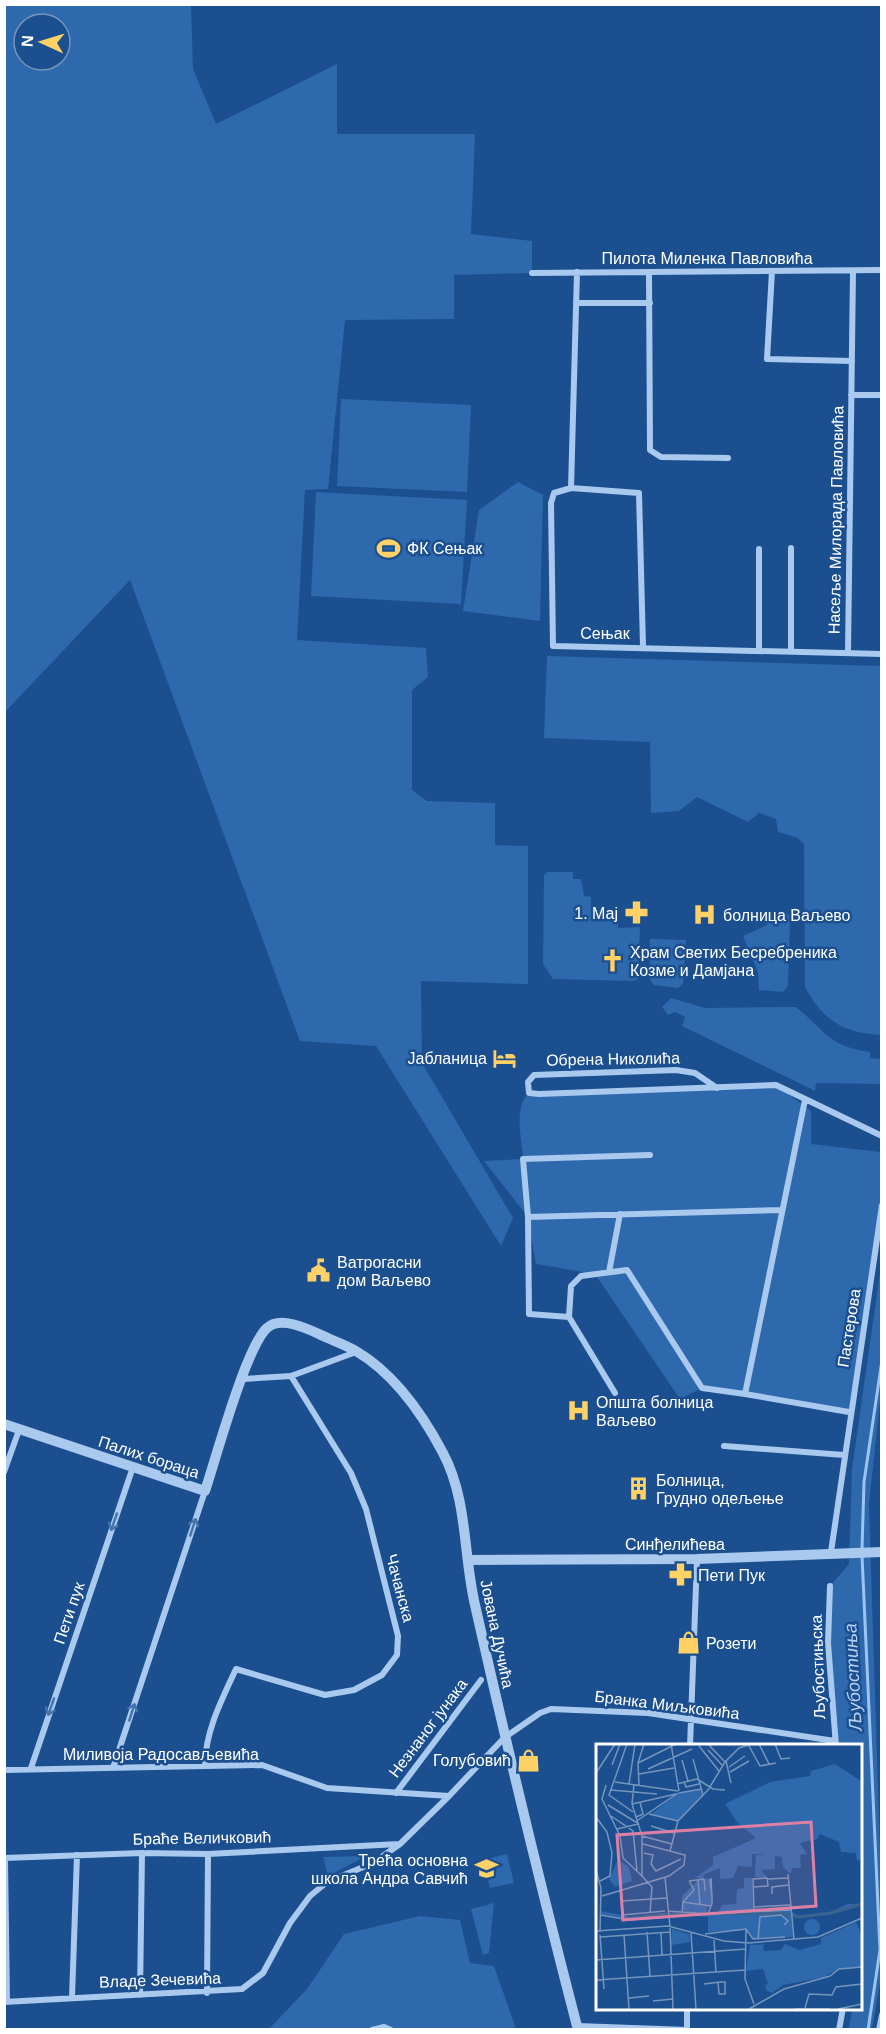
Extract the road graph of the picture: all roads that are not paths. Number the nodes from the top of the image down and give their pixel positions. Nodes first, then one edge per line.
1 (882, 270) edge
2 (772, 271) junction
3 (853, 271) junction
4 (577, 272) junction
5 (649, 272) junction
6 (532, 273) dead end
7 (576, 303) junction
8 (650, 303) junction
9 (852, 361) junction
10 (851, 395) junction
11 (882, 395) edge
12 (728, 458) dead end
13 (571, 488) junction
14 (791, 548) dead end
15 (759, 549) dead end
16 (643, 646) junction
17 (759, 650) junction
18 (791, 650) junction
19 (848, 652) junction
20 (882, 654) edge
21 (717, 1088) junction
22 (805, 1100) junction
23 (882, 1136) edge
24 (650, 1155) dead end
25 (882, 1205) edge
26 (781, 1210) junction
27 (620, 1214) junction
28 (528, 1217) junction
29 (609, 1272) junction
30 (569, 1317) junction
31 (281, 1323) joint
32 (357, 1351) junction
33 (291, 1376) junction
34 (243, 1378) junction
35 (615, 1393) dead end
36 (745, 1394) junction
37 (849, 1412) junction
38 (4, 1424) edge
39 (19, 1430) junction
40 (724, 1446) dead end
41 (844, 1455) junction
42 (133, 1467) junction
43 (4, 1472) edge
44 (204, 1491) junction
45 (831, 1552) junction
46 (879, 1552) edge
47 (697, 1559) junction
48 (468, 1560) junction
49 (830, 1586) dead end
50 (481, 1680) dead end
51 (691, 1720) junction
52 (504, 1738) junction
53 (690, 1744) edge
54 (836, 1744) edge
55 (205, 1765) junction
56 (31, 1768) junction
57 (113, 1768) junction
58 (4, 1770) edge
59 (396, 1793) junction
60 (449, 1796) junction
61 (400, 1844) junction
62 (142, 1853) junction
63 (208, 1854) junction
64 (76, 1855) junction
65 (5, 1858) edge
66 (207, 1993) junction
67 (140, 1995) junction
68 (72, 1997) junction
69 (6, 2001) edge
70 (687, 2010) edge
71 (843, 2010) edge
72 (882, 2015) edge
73 (578, 2028) edge
74 (372, 2030) edge
75 (391, 2030) edge
76 (687, 2030) edge
77 (839, 2030) edge
78 (879, 2030) edge

1 - 3 street, Пилота Миленка Павловића
2 - 3 street, Пилота Миленка Павловића
2 - 5 street, Пилота Миленка Павловића
2 - 9 street
3 - 9 street, Насеље Милорада Павловића
4 - 5 street, Пилота Миленка Павловића
4 - 6 street, Пилота Миленка Павловића
4 - 7 street
5 - 8 street
7 - 8 street
7 - 13 street
8 - 12 street
9 - 10 street, Насеље Милорада Павловића
10 - 11 street
10 - 19 street, Насеље Милорада Павловића
13 - 16 street, Сењак
13 - 16 street, Сењак
14 - 18 street
15 - 17 street
16 - 17 street, Насеље Милорада Павловића
17 - 18 street, Насеље Милорада Павловића
18 - 19 street, Насеље Милорада Павловића
19 - 20 street
21 - 21 street, Обрена Николића
21 - 22 street, Обрена Николића
22 - 23 street, Обрена Николића
22 - 26 street
24 - 28 street
25 - 37 street, Пастерова
26 - 27 street
26 - 36 street
27 - 28 street
27 - 29 street
28 - 30 street
29 - 30 street
29 - 36 street
30 - 35 street
31 - 32 street, Јована Дучића
31 - 34 street, Палих бораца
32 - 33 street
32 - 48 street, Јована Дучића
33 - 34 street
33 - 55 street, Чачанска
34 - 44 street, Палих бораца
36 - 37 street
37 - 41 street, Пастерова
38 - 39 street, Палих бораца
39 - 42 street, Палих бораца
39 - 43 street
40 - 41 street
41 - 45 street, Пастерова
42 - 44 street, Палих бораца
42 -> 56 street, Пети пук
57 -> 44 street
45 - 46 street, Синђелићева
45 - 47 street, Синђелићева
47 - 48 street, Синђелићева
47 - 51 street
48 - 52 street, Јована Дучића
49 - 54 street, Љубостињска
50 - 59 street, Незнаног јунака
51 - 52 street, Бранка Миљковића
51 - 53 street
51 - 54 street, Бранка Миљковића
52 - 60 street
52 - 73 street, Јована Дучића
55 - 57 street, Миливоја Радосављевића
55 - 59 street, Миливоја Радосављевића
56 - 57 street, Миливоја Радосављевића
56 - 58 street, Миливоја Радосављевића
59 - 60 street, Миливоја Радосављевића
60 - 61 street, Владе Зечевића
61 - 63 street, Браће Величковић
61 - 66 street, Владе Зечевића
62 - 63 street, Браће Величковић
62 - 64 street, Браће Величковић
62 - 67 street
63 - 66 street
64 - 65 street, Браће Величковић
64 - 68 street
65 - 69 street
66 - 67 street, Владе Зечевића
67 - 68 street, Владе Зечевића
68 - 69 street, Владе Зечевића
70 - 76 street
71 - 77 street
72 - 78 street
73 - 76 street
74 - 75 street

